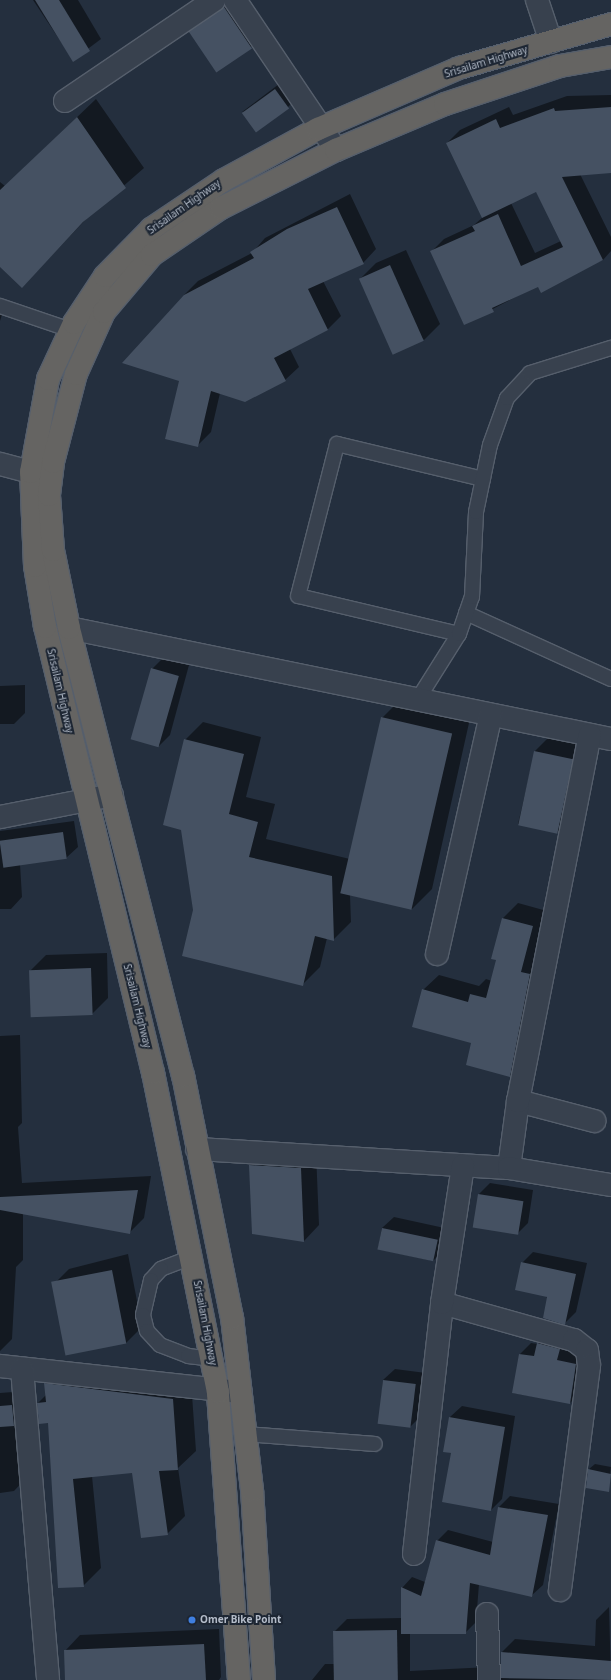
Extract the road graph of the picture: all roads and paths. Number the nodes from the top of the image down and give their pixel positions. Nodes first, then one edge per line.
1 (214, 0) edge
2 (235, 0) edge
3 (537, 0) edge
4 (611, 24) edge
5 (551, 42) junction
6 (611, 57) edge
7 (65, 101) dead end
8 (318, 129) junction
9 (336, 150) junction
10 (0, 306) edge
11 (71, 330) junction
12 (611, 348) edge
13 (0, 464) edge
14 (41, 475) junction
15 (483, 479) junction
16 (466, 613) junction
17 (69, 628) junction
18 (459, 634) junction
19 (611, 679) edge
20 (418, 700) junction
21 (491, 714) junction
22 (601, 737) edge
23 (112, 795) junction
24 (86, 801) junction
25 (0, 816) edge
26 (437, 954) dead end
27 (518, 1101) junction
28 (594, 1121) dead end
29 (198, 1149) junction
30 (463, 1166) junction
31 (509, 1168) junction
32 (611, 1185) edge
33 (192, 1257) junction
34 (442, 1303) junction
35 (212, 1359) junction
36 (0, 1366) edge
37 (22, 1369) junction
38 (218, 1392) junction
39 (241, 1392) junction
40 (246, 1434) junction
41 (375, 1444) dead end
42 (414, 1554) dead end
43 (560, 1590) dead end
44 (487, 1614) dead end
45 (48, 1680) edge
46 (239, 1680) edge
47 (264, 1680) edge
48 (489, 1680) edge

1 - 7 street
2 - 8 street
3 - 5 street
4 - 5 highway, Srisailam Highway
5 - 8 highway, Srisailam Highway
6 - 9 highway, Srisailam Highway
8 - 9 street
8 - 11 highway, Srisailam Highway
9 - 14 highway, Srisailam Highway
10 - 11 lane
11 - 14 highway, Srisailam Highway
12 - 15 lane
13 - 14 street
14 - 17 highway, Srisailam Highway
14 - 24 highway, Srisailam Highway
15 - 16 lane
15 - 18 lane
16 - 18 lane
16 - 19 lane
17 - 20 street
17 - 23 highway, Srisailam Highway
18 - 20 lane
20 - 21 street
21 - 22 street
21 - 26 street
22 - 27 street
23 - 24 street
23 - 29 highway, Srisailam Highway
24 - 25 street
24 - 33 highway, Srisailam Highway
27 - 28 street
27 - 31 street
29 - 30 street
29 - 39 highway, Srisailam Highway
30 - 31 street
30 - 34 street
31 - 32 street
33 - 35 highway, Srisailam Highway
33 - 35 lane
34 - 42 street
34 - 43 street
35 - 38 highway, Srisailam Highway
36 - 37 street
37 - 38 street
37 - 45 street
38 - 39 street
38 - 46 highway, Srisailam Highway
39 - 40 highway, Srisailam Highway
40 - 41 lane
40 - 47 highway, Srisailam Highway
44 - 48 street

